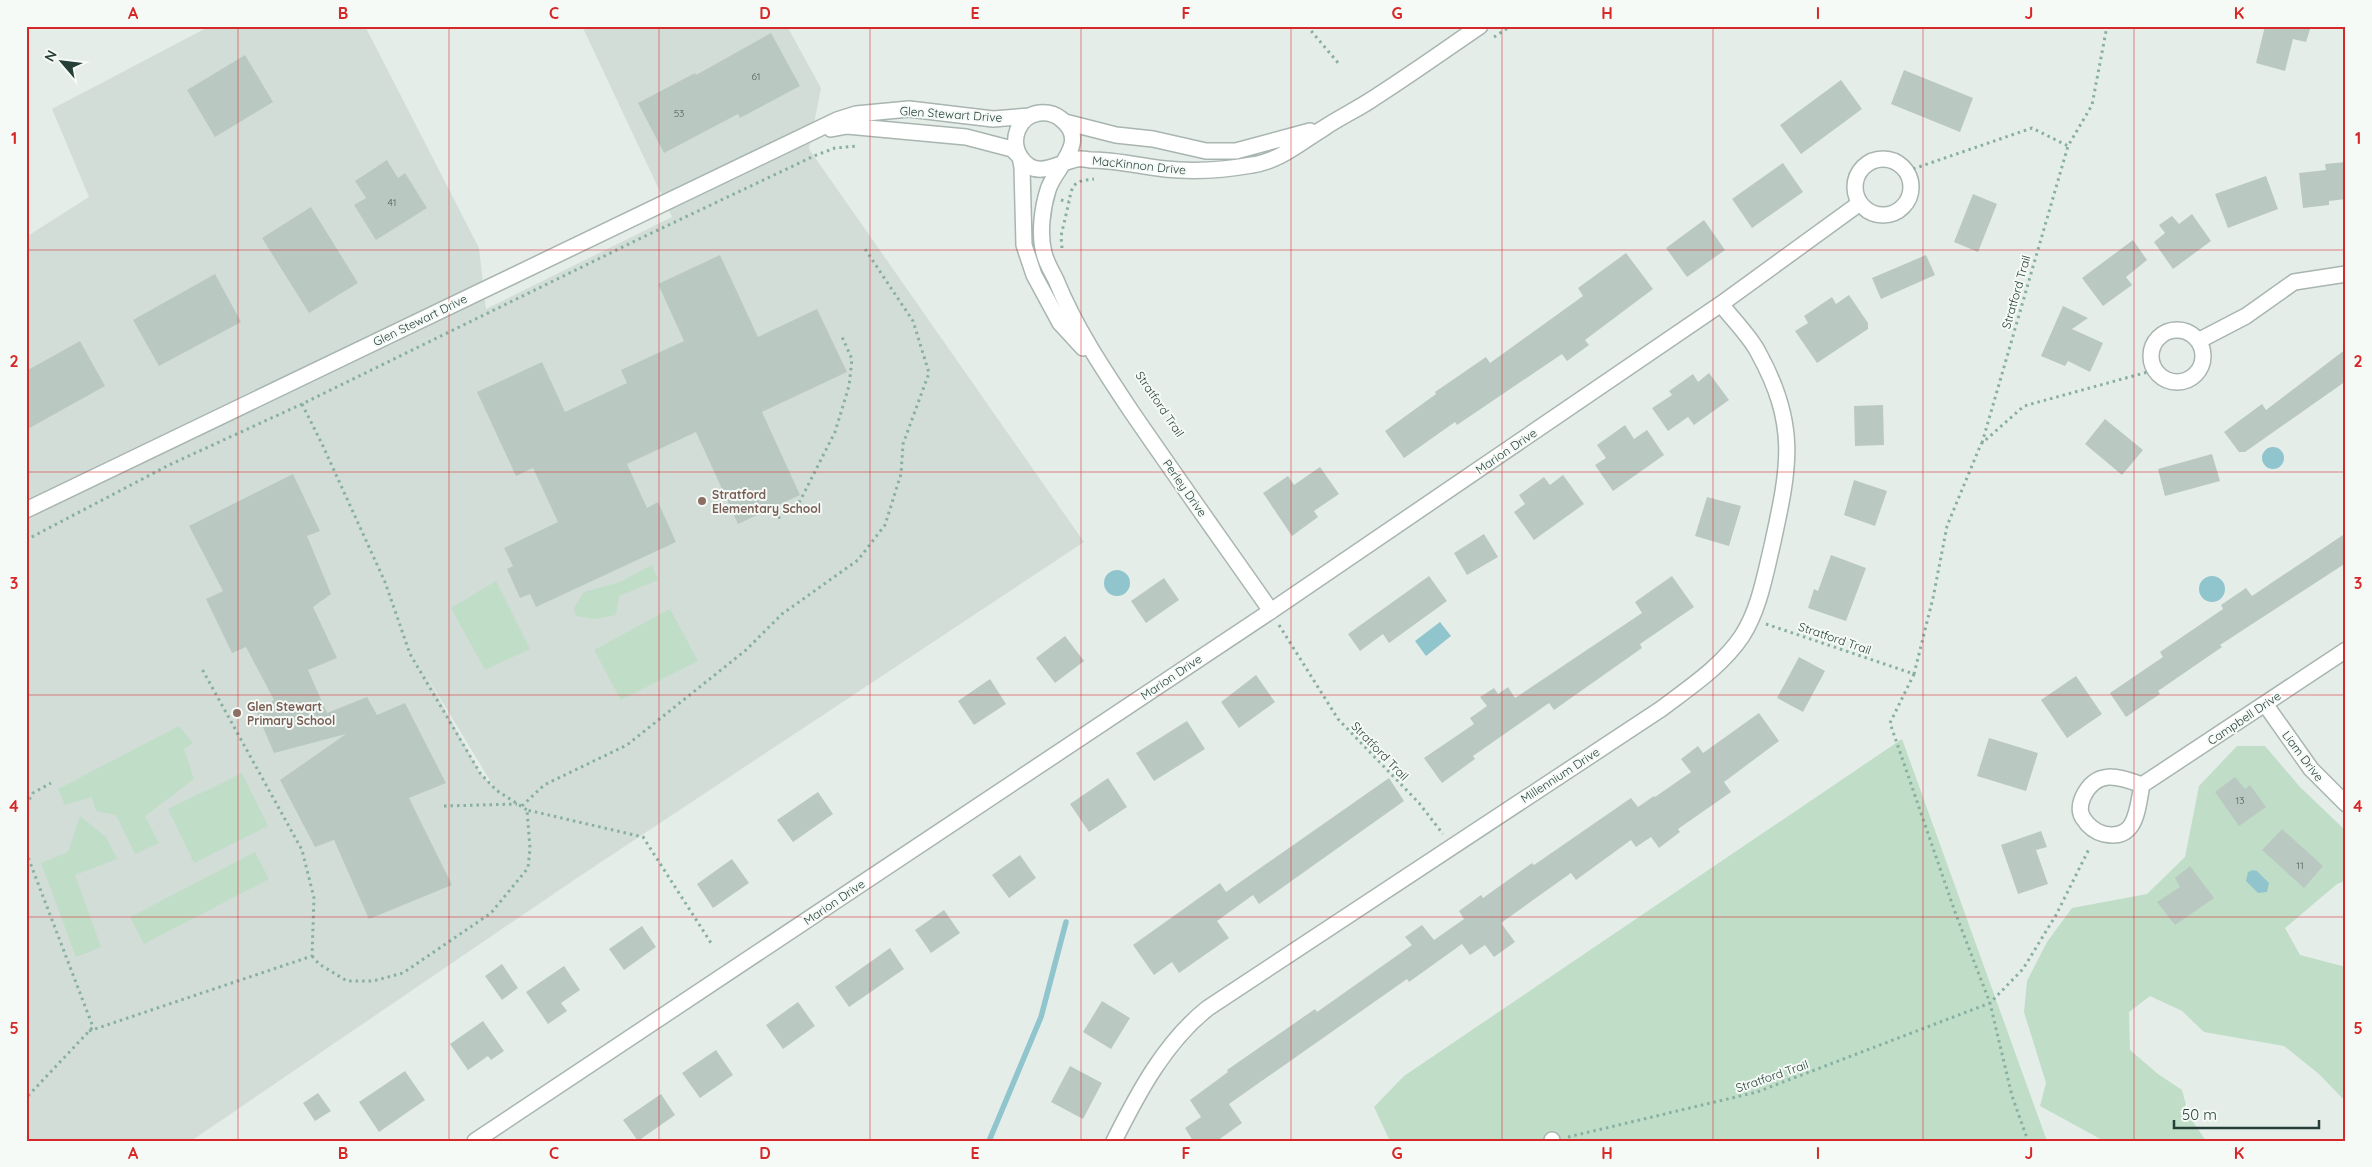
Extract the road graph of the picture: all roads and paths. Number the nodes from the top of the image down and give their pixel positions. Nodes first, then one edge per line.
1 (1307, 26) edge
2 (1480, 26) edge
3 (2107, 26) edge
4 (1339, 64) dead end
5 (1030, 116) junction
6 (1065, 122) junction
7 (1324, 128) junction
8 (815, 132) junction
9 (2068, 146) junction
10 (814, 156) dead end
11 (1020, 157) junction
12 (1065, 163) junction
13 (1907, 171) junction
14 (1070, 202) dead end
15 (1860, 203) junction
16 (865, 249) dead end
17 (1063, 255) dead end
18 (2346, 274) edge
19 (1721, 304) junction
20 (842, 337) dead end
21 (2198, 341) junction
22 (1099, 364) junction
23 (2155, 370) junction
24 (302, 404) junction
25 (1981, 444) junction
26 (26, 510) edge
27 (778, 518) dead end
28 (26, 540) edge
29 (1271, 611) junction
30 (1751, 619) junction
31 (2346, 650) edge
32 (202, 669) dead end
33 (1914, 674) junction
34 (2265, 704) junction
35 (51, 783) dead end
36 (2142, 785) junction
37 (2346, 804) edge
38 (26, 805) edge
39 (520, 805) junction
40 (444, 806) dead end
41 (527, 810) junction
42 (2097, 832) junction
43 (1452, 846) junction
44 (26, 852) edge
45 (713, 946) dead end
46 (312, 956) junction
47 (1990, 1003) junction
48 (89, 1031) junction
49 (26, 1098) edge
50 (474, 1141) edge
51 (1114, 1141) edge
52 (1552, 1141) edge
53 (2028, 1141) edge

1 - 4 path
2 - 7 street, MacKinnon Drive
3 - 9 path, Stratford Trail
5 - 6 street
5 - 8 street, Glen Stewart Drive
5 - 11 street
6 - 7 street, MacKinnon Drive
6 - 12 street
7 - 12 street, MacKinnon Drive
8 - 11 street, Glen Stewart Drive
8 - 26 street, Glen Stewart Drive
9 - 13 path
9 - 25 path, Stratford Trail
10 - 24 path
11 - 12 street
11 - 22 street, Perley Drive
12 - 22 street, Perley Drive
13 - 15 street
13 - 15 street
14 - 17 path
15 - 19 street, Marion Drive
16 - 39 path
18 - 21 street
19 - 29 street, Marion Drive
19 - 30 street, Millennium Drive
20 - 27 path
21 - 23 street
21 - 23 street
22 - 29 street, Perley Drive
23 - 25 path, Stratford Trail
24 - 28 path
24 - 39 path
25 - 33 path, Stratford Trail
29 - 43 path, Stratford Trail
29 - 50 street, Marion Drive
30 - 33 path, Stratford Trail
30 - 43 street, Millennium Drive
31 - 34 street, Campbell Drive
32 - 46 path
33 - 47 path, Stratford Trail
34 - 36 street, Campbell Drive
34 - 37 street, Liam Drive
35 - 38 path
36 - 42 street
36 - 42 street
39 - 40 path
39 - 41 path
41 - 45 path
41 - 46 path
42 - 47 path, Stratford Trail
43 - 51 street, Millennium Drive
44 - 48 path
46 - 48 path
47 - 52 path, Stratford Trail
47 - 53 path, Stratford Trail
48 - 49 path

